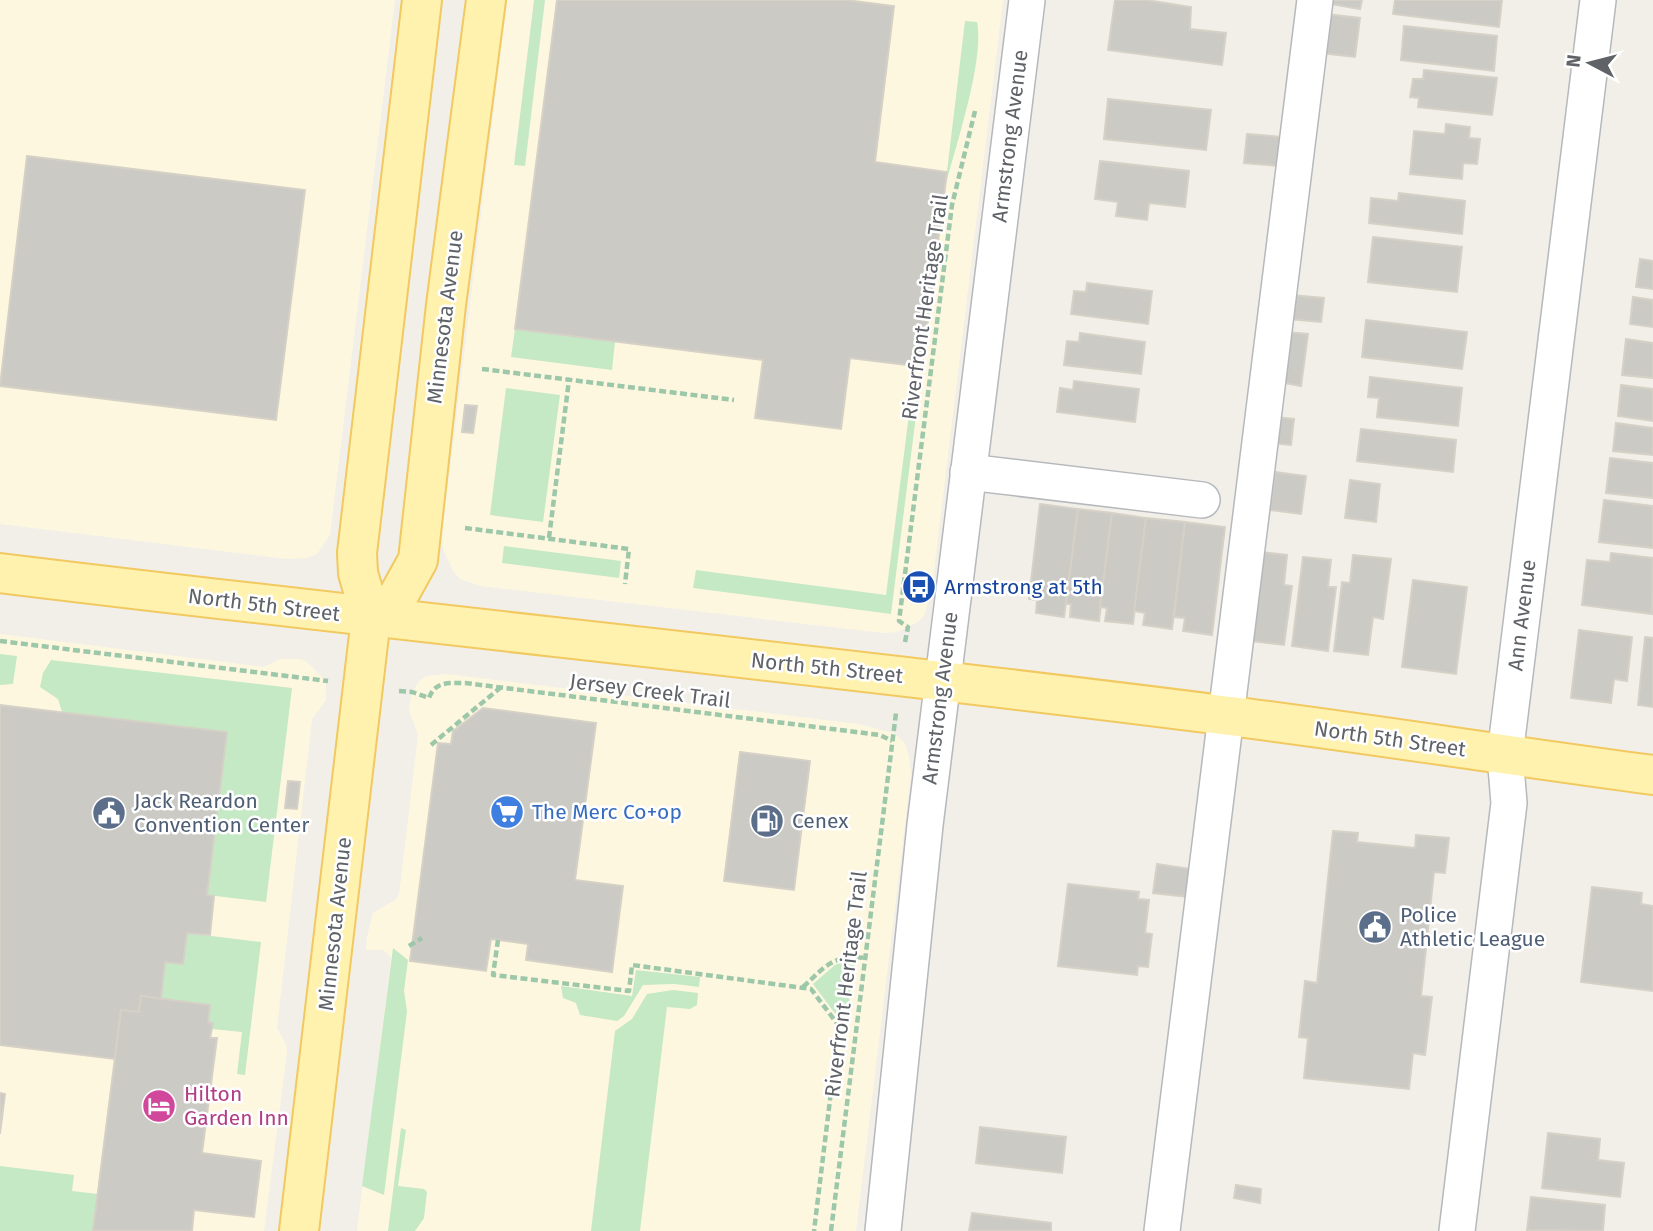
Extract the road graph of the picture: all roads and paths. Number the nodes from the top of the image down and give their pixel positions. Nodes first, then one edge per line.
1 (422, 0) edge
2 (486, 0) edge
3 (1027, 0) edge
4 (1315, 0) edge
5 (1598, 0) edge
6 (977, 99) dead end
7 (482, 369) dead end
8 (569, 380) junction
9 (734, 400) dead end
10 (968, 471) junction
11 (1202, 500) dead end
12 (465, 528) dead end
13 (549, 538) junction
14 (0, 573) edge
15 (625, 584) dead end
16 (371, 618) junction
17 (908, 627) dead end
18 (0, 641) edge
19 (326, 681) dead end
20 (942, 681) junction
21 (500, 688) junction
22 (412, 692) dead end
23 (1225, 715) junction
24 (893, 733) dead end
25 (892, 741) junction
26 (431, 745) dead end
27 (1505, 755) junction
28 (1653, 775) edge
29 (422, 938) dead end
30 (498, 940) dead end
31 (409, 946) dead end
32 (865, 958) junction
33 (802, 988) junction
34 (299, 1231) edge
35 (814, 1231) edge
36 (831, 1231) edge
37 (883, 1231) edge
38 (1162, 1231) edge
39 (1457, 1231) edge

1 - 16 main road, Minnesota Avenue
2 - 16 main road, Minnesota Avenue
3 - 10 street, Armstrong Avenue
4 - 23 street
5 - 27 street, Ann Avenue
6 - 17 path, Riverfront Heritage Trail
7 - 8 path
8 - 9 path
8 - 13 path
10 - 11 street
10 - 20 street, Armstrong Avenue
12 - 13 path
13 - 15 path
14 - 16 main road, North 5th Street
16 - 20 main road, North 5th Street
16 - 34 main road, Minnesota Avenue
18 - 19 path
20 - 23 main road, North 5th Street
20 - 37 street, Armstrong Avenue
21 - 22 path, Jersey Creek Trail
21 - 25 path, Jersey Creek Trail
21 - 26 path
23 - 27 main road, North 5th Street
23 - 38 street
24 - 25 path, Riverfront Heritage Trail
25 - 32 path, Riverfront Heritage Trail
27 - 28 main road, North 5th Street
27 - 39 street, Ann Avenue
29 - 31 path
30 - 33 path
32 - 33 path
32 - 36 path, Riverfront Heritage Trail
33 - 35 path

